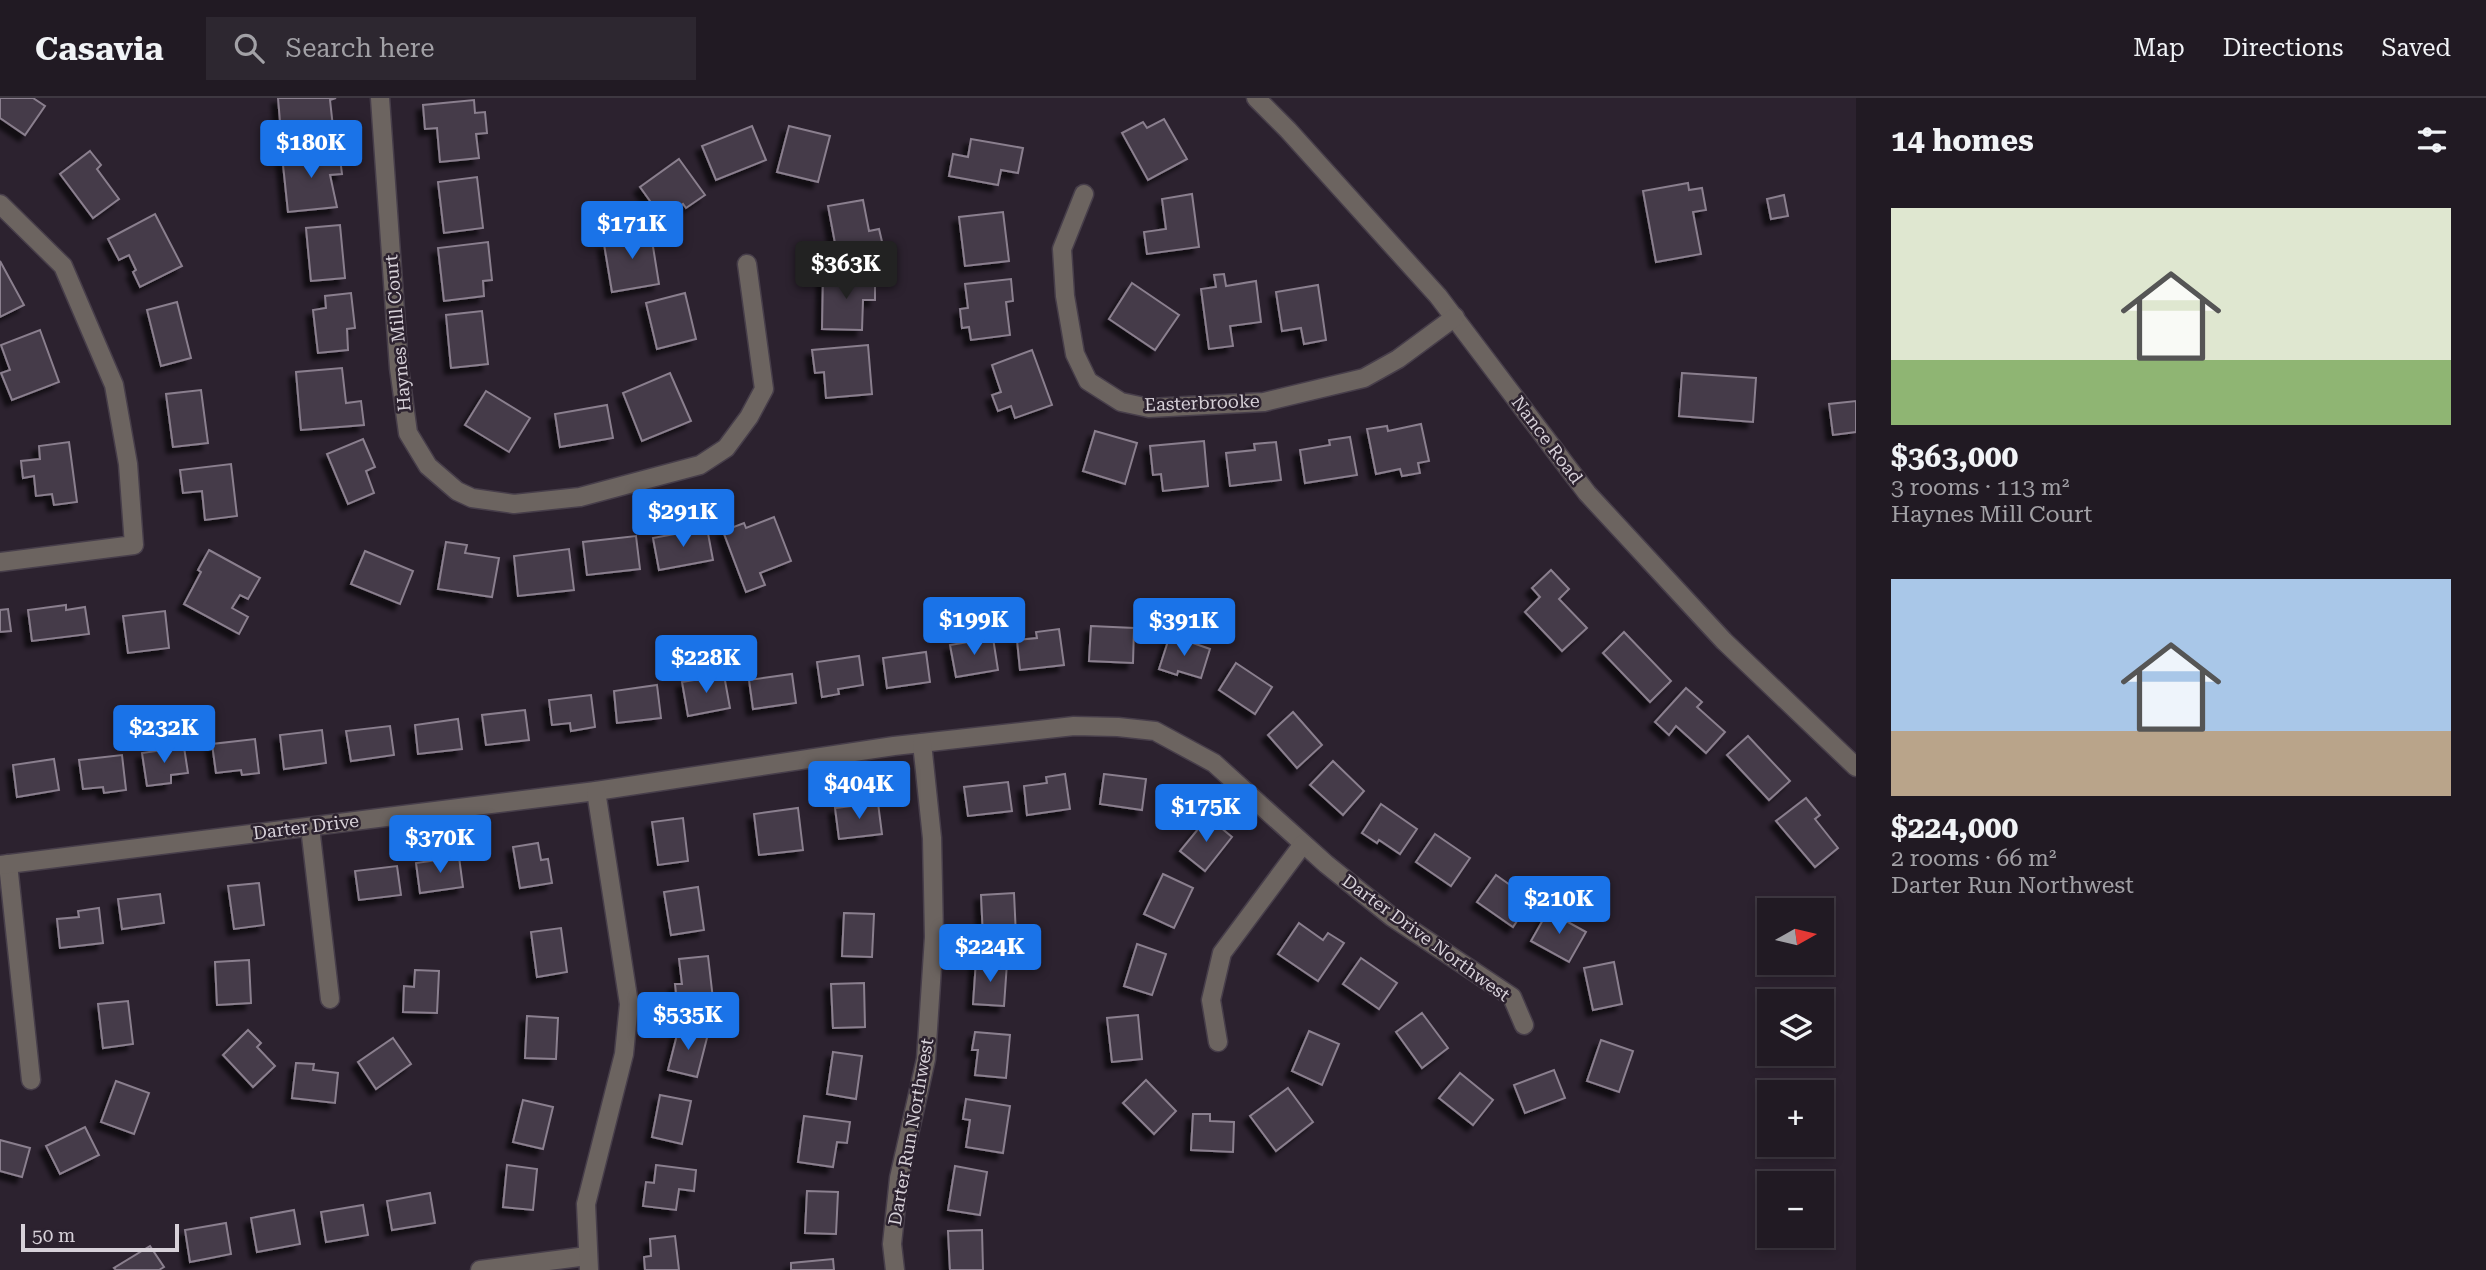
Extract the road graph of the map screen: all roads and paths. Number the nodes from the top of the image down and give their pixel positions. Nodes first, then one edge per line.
1 (380, 98) edge
2 (1256, 98) edge
3 (1084, 194) dead end
4 (0, 204) edge
5 (747, 264) dead end
6 (1454, 317) junction
7 (0, 562) edge
8 (922, 743) junction
9 (1856, 767) edge
10 (737, 770) joint
11 (596, 791) junction
12 (310, 827) junction
13 (1303, 844) junction
14 (4, 864) edge
15 (330, 999) dead end
16 (1524, 1025) dead end
17 (1218, 1042) dead end
18 (31, 1080) dead end
19 (588, 1263) edge
20 (481, 1270) edge
21 (895, 1270) edge

1 - 5 street, Haynes Mill Court
2 - 6 street, Nance Road
3 - 6 street, Easterbrooke
4 - 7 street
6 - 9 street, Nance Road
8 - 10 street, Darter Drive Northwest
8 - 13 street, Darter Drive Northwest
8 - 21 street, Darter Run Northwest
10 - 11 street, Darter Drive
11 - 12 street, Darter Drive
11 - 19 street
12 - 14 street, Darter Drive
12 - 15 street
13 - 16 street, Darter Drive Northwest
13 - 17 street
14 - 18 street
19 - 20 street

